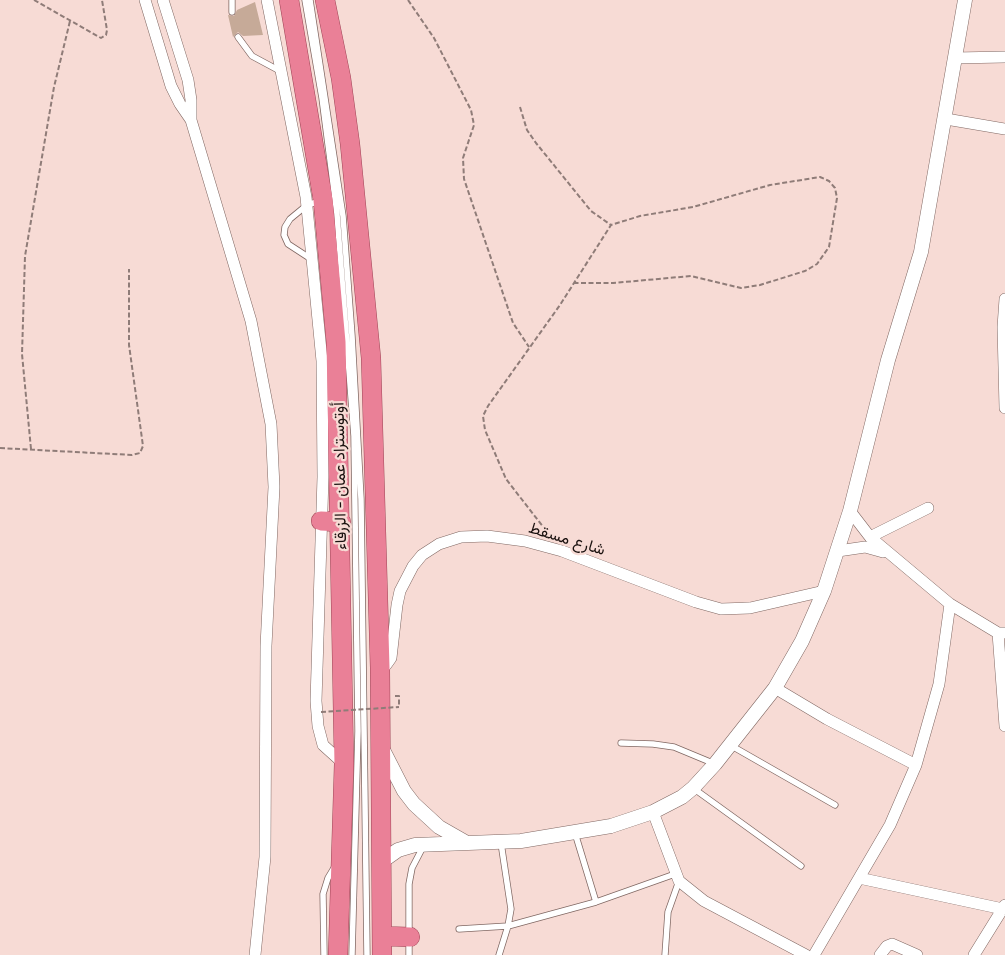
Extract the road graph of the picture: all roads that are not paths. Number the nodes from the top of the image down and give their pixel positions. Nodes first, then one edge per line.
1 (145, 0) edge
2 (163, 0) edge
3 (232, 0) edge
4 (267, 0) edge
5 (289, 0) edge
6 (304, 0) edge
7 (310, 0) edge
8 (325, 0) edge
9 (965, 0) edge
10 (232, 12) dead end
11 (238, 37) dead end
12 (1005, 57) edge
13 (955, 58) junction
14 (282, 73) junction
15 (946, 119) junction
16 (191, 120) junction
17 (1005, 129) edge
18 (315, 203) junction
19 (313, 260) junction
20 (1005, 298) edge
21 (1005, 408) edge
22 (928, 508) dead end
23 (850, 511) junction
24 (321, 520) junction
25 (341, 522) junction
26 (870, 537) junction
27 (838, 551) junction
28 (892, 554) junction
29 (824, 591) junction
30 (950, 604) junction
31 (1002, 633) edge
32 (380, 668) junction
33 (775, 688) junction
34 (1005, 726) edge
35 (621, 743) dead end
36 (380, 744) junction
37 (730, 745) junction
38 (344, 764) junction
39 (715, 764) junction
40 (916, 765) junction
41 (693, 788) junction
42 (835, 805) dead end
43 (653, 812) junction
44 (575, 833) junction
45 (502, 843) junction
46 (468, 844) junction
47 (424, 845) junction
48 (341, 858) junction
49 (382, 862) junction
50 (801, 866) dead end
51 (677, 878) junction
52 (859, 878) junction
53 (596, 902) junction
54 (1004, 907) edge
55 (508, 926) junction
56 (459, 929) dead end
57 (382, 946) edge
58 (409, 946) edge
59 (255, 955) edge
60 (324, 955) edge
61 (338, 955) edge
62 (352, 955) edge
63 (366, 955) edge
64 (499, 955) edge
65 (665, 955) edge
66 (806, 955) edge
67 (814, 955) edge
68 (880, 955) edge
69 (917, 955) edge
70 (974, 955) edge

1 - 16 street
2 - 16 street
3 - 10 lane
4 - 14 street
5 - 18 highway, أوتوستراد عمان - الزرقاء
6 - 62 lane
7 - 63 lane
8 - 32 highway
9 - 13 street
11 - 14 lane
12 - 13 street
13 - 15 street
14 - 18 street
15 - 17 street
15 - 23 street
16 - 59 street
18 - 19 street
18 - 19 lane
18 - 25 highway, أوتوستراد عمان - الزرقاء
19 - 24 street
20 - 21 street
22 - 26 street
23 - 26 street
23 - 27 street
24 - 25 highway
24 - 38 street
25 - 38 highway, أوتوستراد عمان - الزرقاء
26 - 28 street
27 - 28 street
27 - 29 street
28 - 30 street
29 - 32 street, شارع مسقط
29 - 33 street
30 - 31 street
30 - 40 street
31 - 34 street
32 - 36 highway
33 - 37 street
33 - 40 street
35 - 39 lane
36 - 46 street
36 - 49 highway
37 - 39 street
37 - 42 lane
38 - 48 highway, أوتوستراد عمان - الزرقاء
39 - 41 street
40 - 52 street
41 - 43 street
41 - 50 lane
43 - 44 street
43 - 51 street
44 - 45 street
44 - 53 lane
45 - 46 street
45 - 55 lane
46 - 47 street
47 - 49 street
47 - 58 lane
48 - 60 lane
48 - 61 highway, أوتوستراد عمان - الزرقاء
49 - 57 highway
51 - 53 lane
51 - 65 lane
51 - 66 street
52 - 54 street
52 - 67 street
53 - 55 lane
54 - 70 street
55 - 56 lane
55 - 64 lane
57 - 58 highway
68 - 69 street

